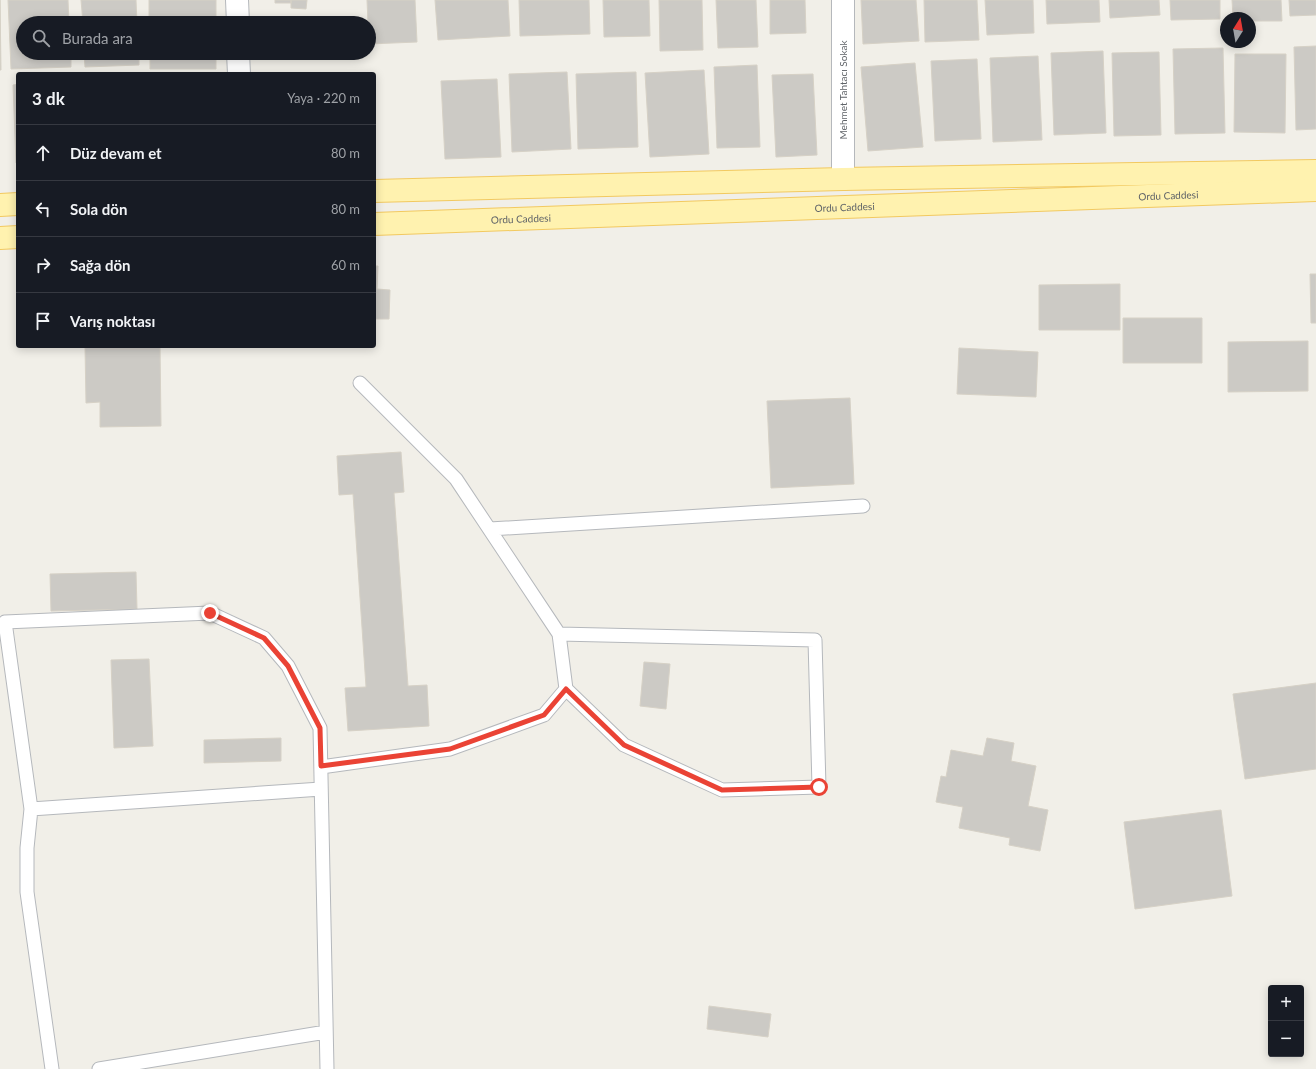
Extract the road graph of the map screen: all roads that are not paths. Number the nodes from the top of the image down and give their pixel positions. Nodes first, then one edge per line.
1 (237, 0) edge
2 (843, 0) edge
3 (238, 16) edge
4 (238, 60) edge
5 (239, 72) edge
6 (1316, 171) edge
7 (842, 179) junction
8 (1316, 190) edge
9 (376, 191) edge
10 (16, 204) edge
11 (0, 205) edge
12 (376, 224) edge
13 (16, 237) edge
14 (0, 238) edge
15 (360, 383) dead end
16 (863, 506) dead end
17 (490, 530) junction
18 (559, 634) junction
19 (566, 689) junction
20 (321, 766) junction
21 (321, 789) junction
22 (31, 809) junction
23 (326, 1032) junction
24 (52, 1069) edge
25 (99, 1069) edge
26 (327, 1069) edge

1 - 3 street
2 - 7 street, Mehmet Tahtacı Sokak
4 - 5 street
6 - 7 main road
7 - 9 main road
8 - 12 main road, Ordu Caddesi
10 - 11 main road
13 - 14 main road
15 - 17 lane
16 - 17 lane
17 - 18 lane
18 - 19 lane
18 - 19 lane
19 - 20 lane
20 - 21 lane
20 - 22 lane
21 - 22 lane
21 - 23 lane
22 - 24 lane
23 - 25 lane
23 - 26 lane

